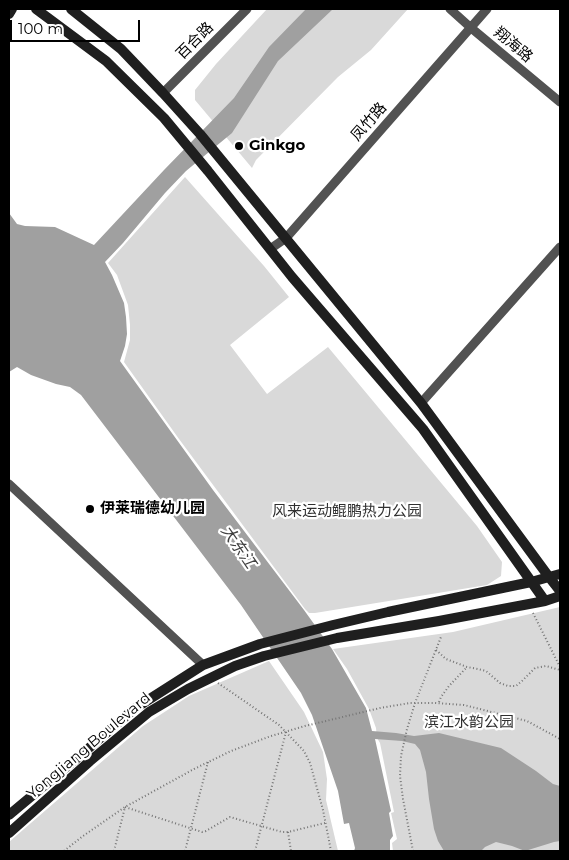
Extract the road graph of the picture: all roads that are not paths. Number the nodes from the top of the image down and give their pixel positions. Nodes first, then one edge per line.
1 (12, 9) edge
2 (36, 9) edge
3 (71, 9) edge
4 (246, 9) edge
5 (450, 9) edge
6 (486, 9) edge
7 (9, 14) edge
8 (470, 28) junction
9 (163, 93) junction
10 (560, 102) edge
11 (286, 238) junction
12 (560, 247) edge
13 (270, 250) junction
14 (421, 403) junction
15 (9, 484) edge
16 (560, 574) edge
17 (548, 577) junction
18 (531, 582) junction
19 (560, 591) edge
20 (560, 596) edge
21 (545, 601) junction
22 (203, 665) junction
23 (9, 815) edge
24 (9, 833) edge

1 - 7 street
2 - 13 street
3 - 9 street
4 - 9 street, 百合路
5 - 8 street, 翔海路
6 - 8 street, 凤竹路
8 - 10 street, 翔海路
8 - 11 street, 凤竹路
9 - 11 street
11 - 13 street, 凤竹路
11 - 14 street
12 - 14 street
13 - 18 street
14 - 17 street
15 - 22 street
16 - 17 street
17 - 18 street
17 - 19 street
18 - 21 street
18 - 22 street, Yongjiang Boulevard
20 - 21 street
21 - 24 street, Yongjiang Boulevard
22 - 23 street, Yongjiang Boulevard

